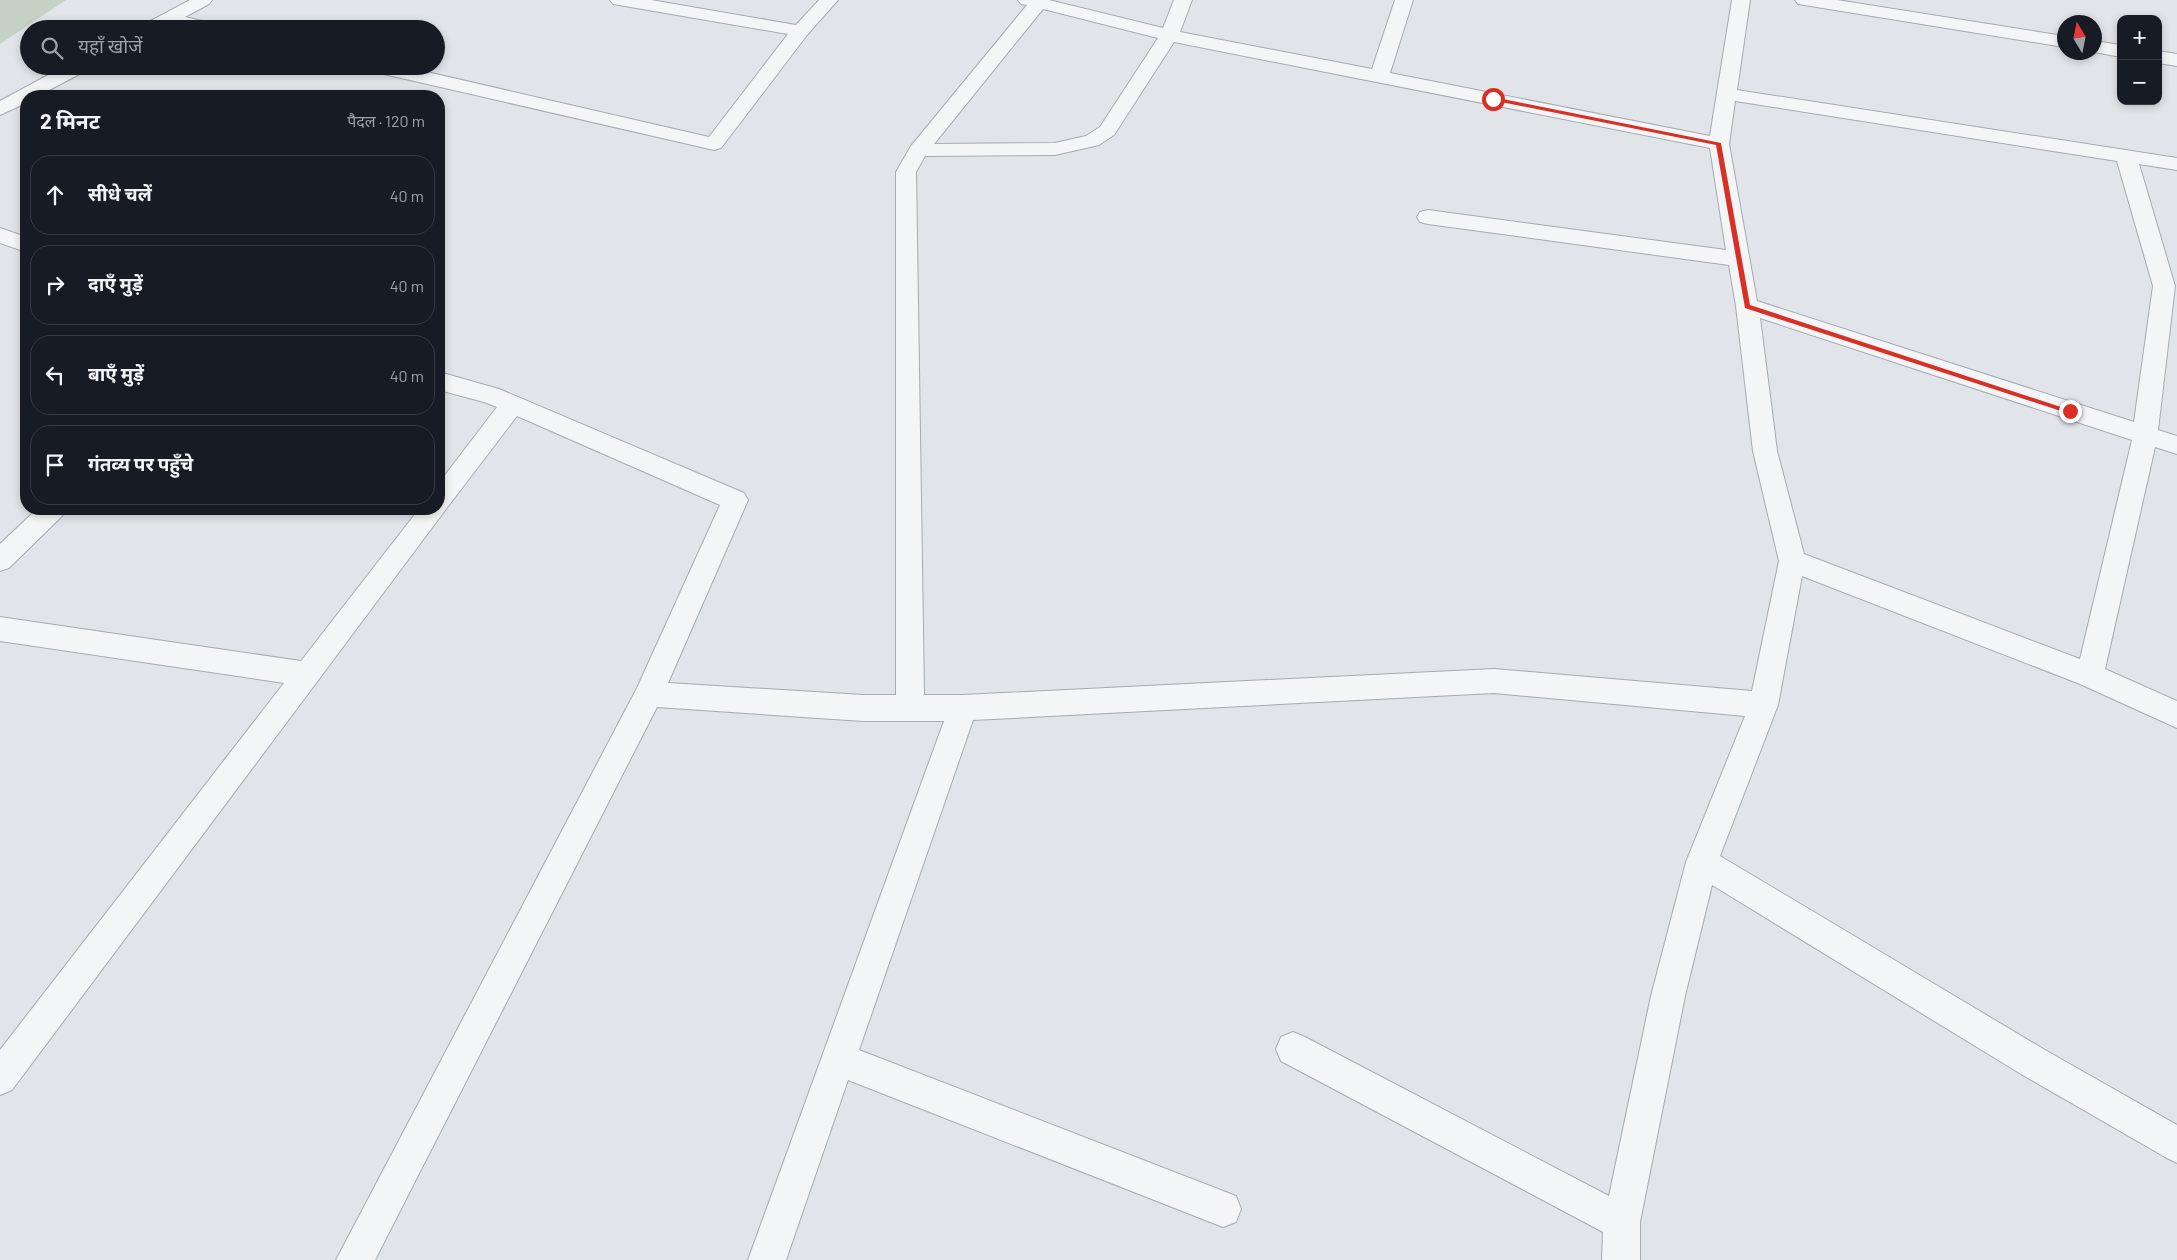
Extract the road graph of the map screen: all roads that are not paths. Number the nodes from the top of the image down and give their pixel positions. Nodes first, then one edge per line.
1 (204, 0) edge
2 (619, 0) edge
3 (829, 0) edge
4 (1183, 0) edge
5 (1404, 0) edge
6 (1741, 0) edge
7 (1804, 0) edge
8 (1033, 2) edge
9 (169, 19) joint
10 (173, 20) edge
11 (800, 31) junction
12 (1168, 35) junction
13 (2057, 41) edge
14 (2102, 47) edge
15 (2117, 50) edge
16 (2162, 58) edge
17 (2177, 60) edge
18 (63, 75) edge
19 (415, 75) edge
20 (1379, 77) junction
21 (35, 90) edge
22 (1727, 94) junction
23 (20, 98) edge
24 (0, 109) edge
25 (1719, 144) junction
26 (918, 150) junction
27 (2126, 156) junction
28 (2177, 164) edge
29 (1428, 217) dead end
30 (0, 236) edge
31 (20, 243) edge
32 (1739, 259) junction
33 (1747, 306) junction
34 (445, 382) edge
35 (513, 404) junction
36 (2145, 435) junction
37 (2177, 445) edge
38 (445, 493) edge
39 (47, 515) edge
40 (428, 515) edge
41 (0, 560) edge
42 (1792, 562) junction
43 (0, 629) edge
44 (308, 674) junction
45 (2090, 675) junction
46 (649, 694) junction
47 (1764, 705) junction
48 (910, 708) junction
49 (962, 708) junction
50 (2177, 716) edge
51 (1702, 862) junction
52 (1293, 1049) dead end
53 (838, 1059) junction
54 (0, 1078) edge
55 (2177, 1145) edge
56 (1223, 1209) dead end
57 (1622, 1222) junction
58 (355, 1260) edge
59 (767, 1260) edge
60 (1621, 1260) edge

1 - 9 street
2 - 11 street
3 - 11 street
4 - 12 street
5 - 20 street
6 - 22 street
7 - 13 street
8 - 12 street
8 - 26 street
9 - 10 street
11 - 19 street
12 - 20 street
12 - 26 street
14 - 15 street
16 - 17 street
18 - 21 street
20 - 25 street
22 - 25 street
22 - 27 street
23 - 24 street
25 - 32 street
26 - 48 street
27 - 28 street
27 - 36 street
29 - 32 street
30 - 31 street
32 - 33 street
33 - 36 street
33 - 42 street
34 - 35 street
35 - 38 street
35 - 46 street
36 - 37 street
36 - 45 street
39 - 41 street
40 - 44 street
42 - 45 street
42 - 47 street
43 - 44 street
44 - 54 street
45 - 50 street
46 - 48 street
46 - 58 street
47 - 49 street
47 - 51 street
48 - 49 street
49 - 53 street
51 - 55 street
51 - 57 street
52 - 57 street
53 - 56 street
53 - 59 street
57 - 60 street

